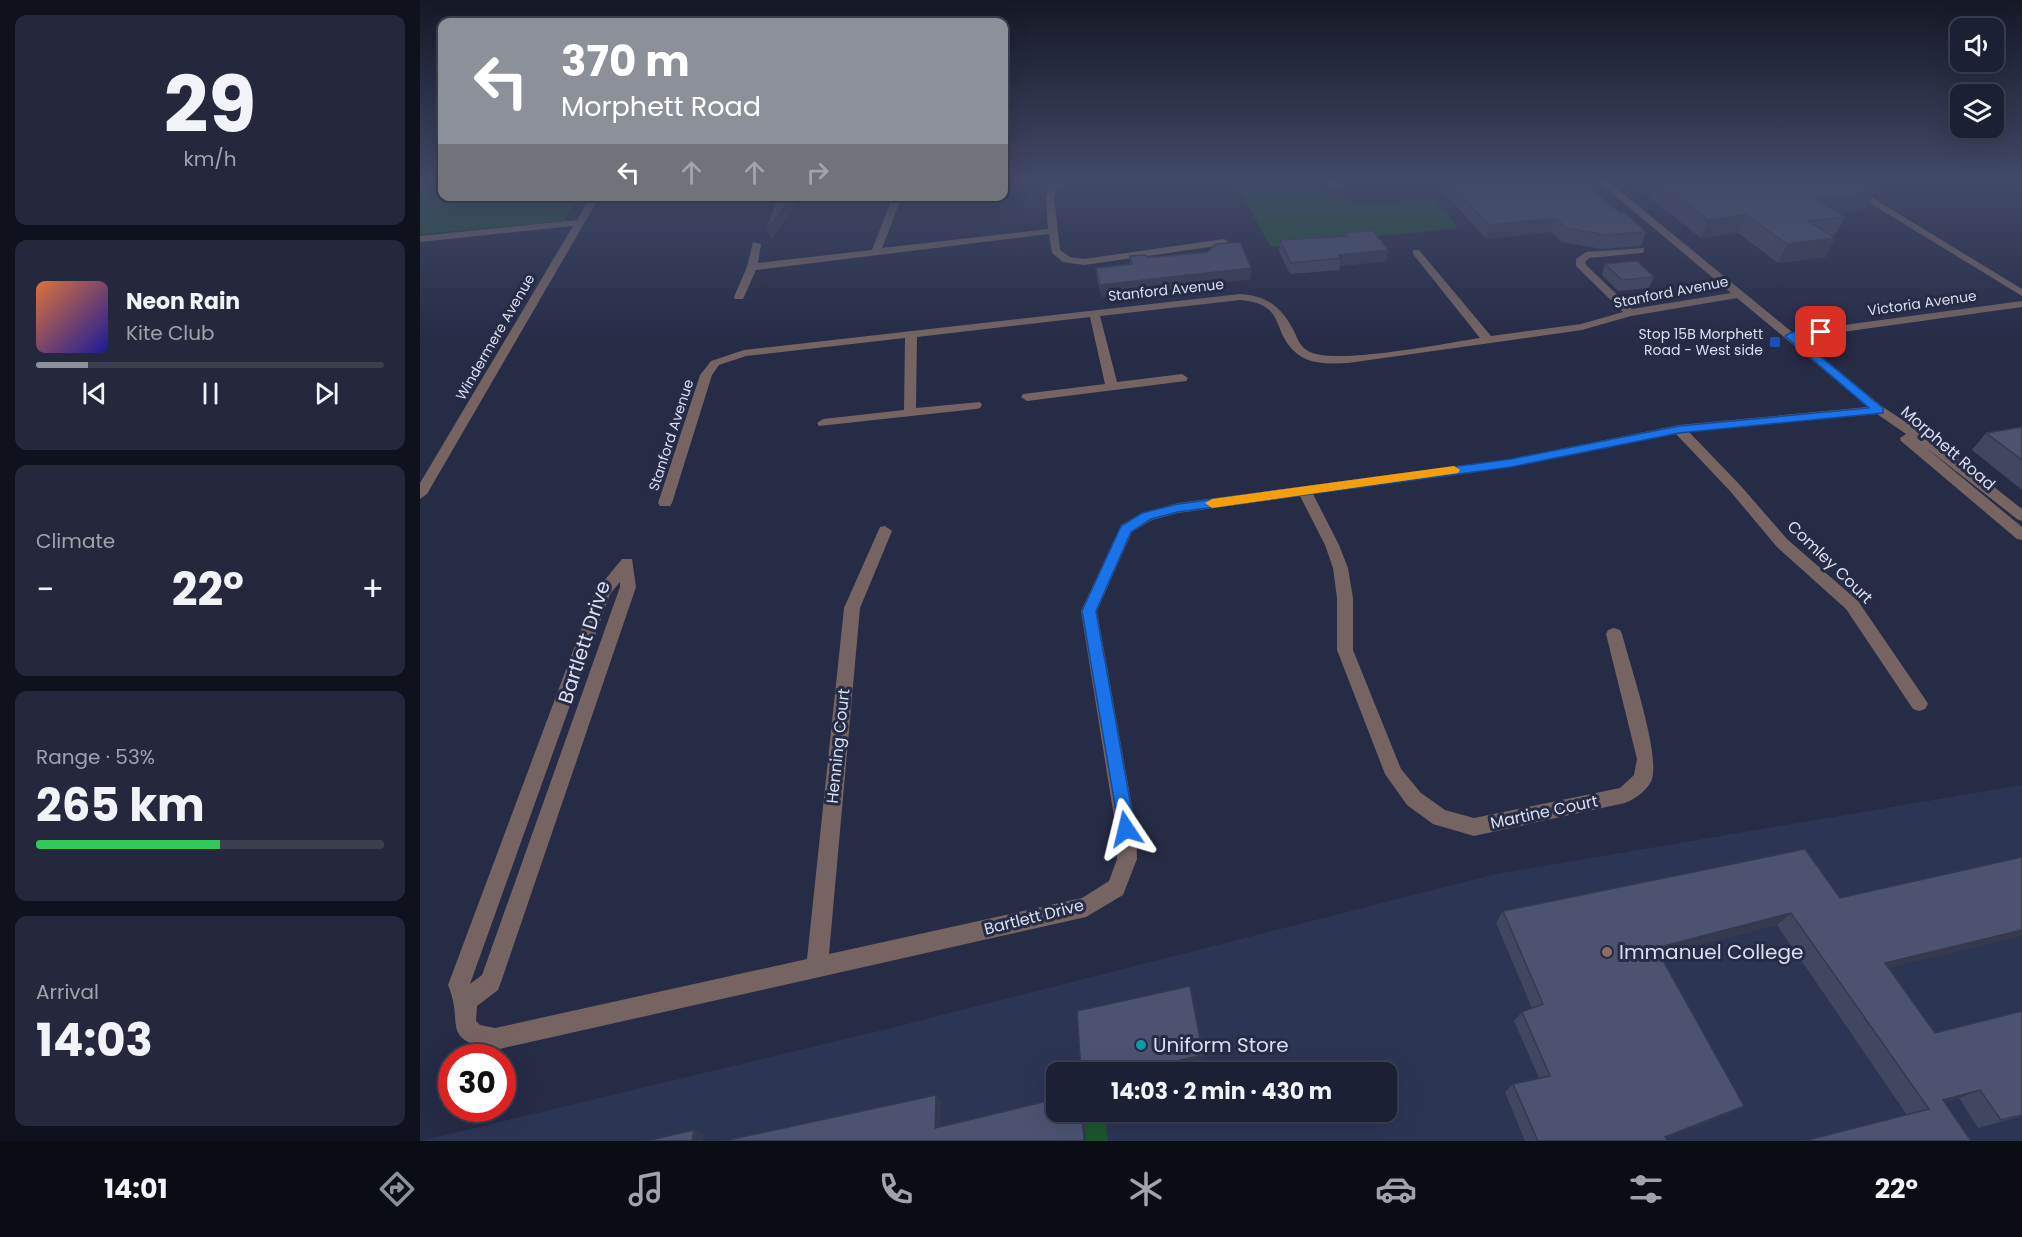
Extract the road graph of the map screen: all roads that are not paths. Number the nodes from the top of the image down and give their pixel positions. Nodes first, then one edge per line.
1 (467, 234) edge
2 (572, 234) edge
3 (883, 234) edge
4 (1025, 234) edge
5 (1052, 234) edge
6 (1666, 234) edge
7 (1926, 234) edge
8 (420, 239) edge
9 (1224, 242) edge
10 (756, 244) dead end
11 (1641, 250) dead end
12 (876, 252) junction
13 (1416, 252) dead end
14 (752, 267) junction
15 (2022, 292) edge
16 (1738, 295) junction
17 (739, 297) dead end
18 (2022, 304) edge
19 (1094, 313) junction
20 (1630, 313) junction
21 (911, 334) junction
22 (1790, 336) junction
23 (1488, 340) junction
24 (1182, 378) dead end
25 (1112, 387) junction
26 (1027, 397) dead end
27 (976, 405) dead end
28 (1879, 410) junction
29 (910, 413) junction
30 (823, 423) dead end
31 (1679, 429) junction
32 (1304, 490) junction
33 (420, 494) edge
34 (665, 503) dead end
35 (2022, 516) edge
36 (885, 531) dead end
37 (2022, 536) edge
38 (1614, 634) dead end
39 (1918, 704) dead end
40 (817, 966) junction
41 (466, 1001) junction

1 - 8 street
2 - 33 street, Windermere Avenue
3 - 12 street
4 - 12 street
5 - 9 street
6 - 16 street, Morphett Road
7 - 15 street
10 - 14 street
11 - 20 street
12 - 14 street
13 - 23 street
14 - 17 street
16 - 20 street, Stanford Avenue
16 - 22 street, Morphett Road
18 - 22 street, Victoria Avenue
19 - 21 street, Stanford Avenue
19 - 23 street, Stanford Avenue
19 - 25 street
20 - 23 street, Stanford Avenue
21 - 29 street
21 - 34 street, Stanford Avenue
22 - 28 street, Morphett Road
24 - 25 street
25 - 26 street
27 - 29 street
28 - 31 street, Bartlett Drive
28 - 35 street, Morphett Road
28 - 37 street, Morphett Road
29 - 30 street
31 - 32 street, Bartlett Drive
31 - 39 street, Comley Court
32 - 38 street, Martine Court
32 - 40 street, Bartlett Drive
36 - 40 street, Henning Court
40 - 41 street, Bartlett Drive
41 - 41 street, Bartlett Drive

